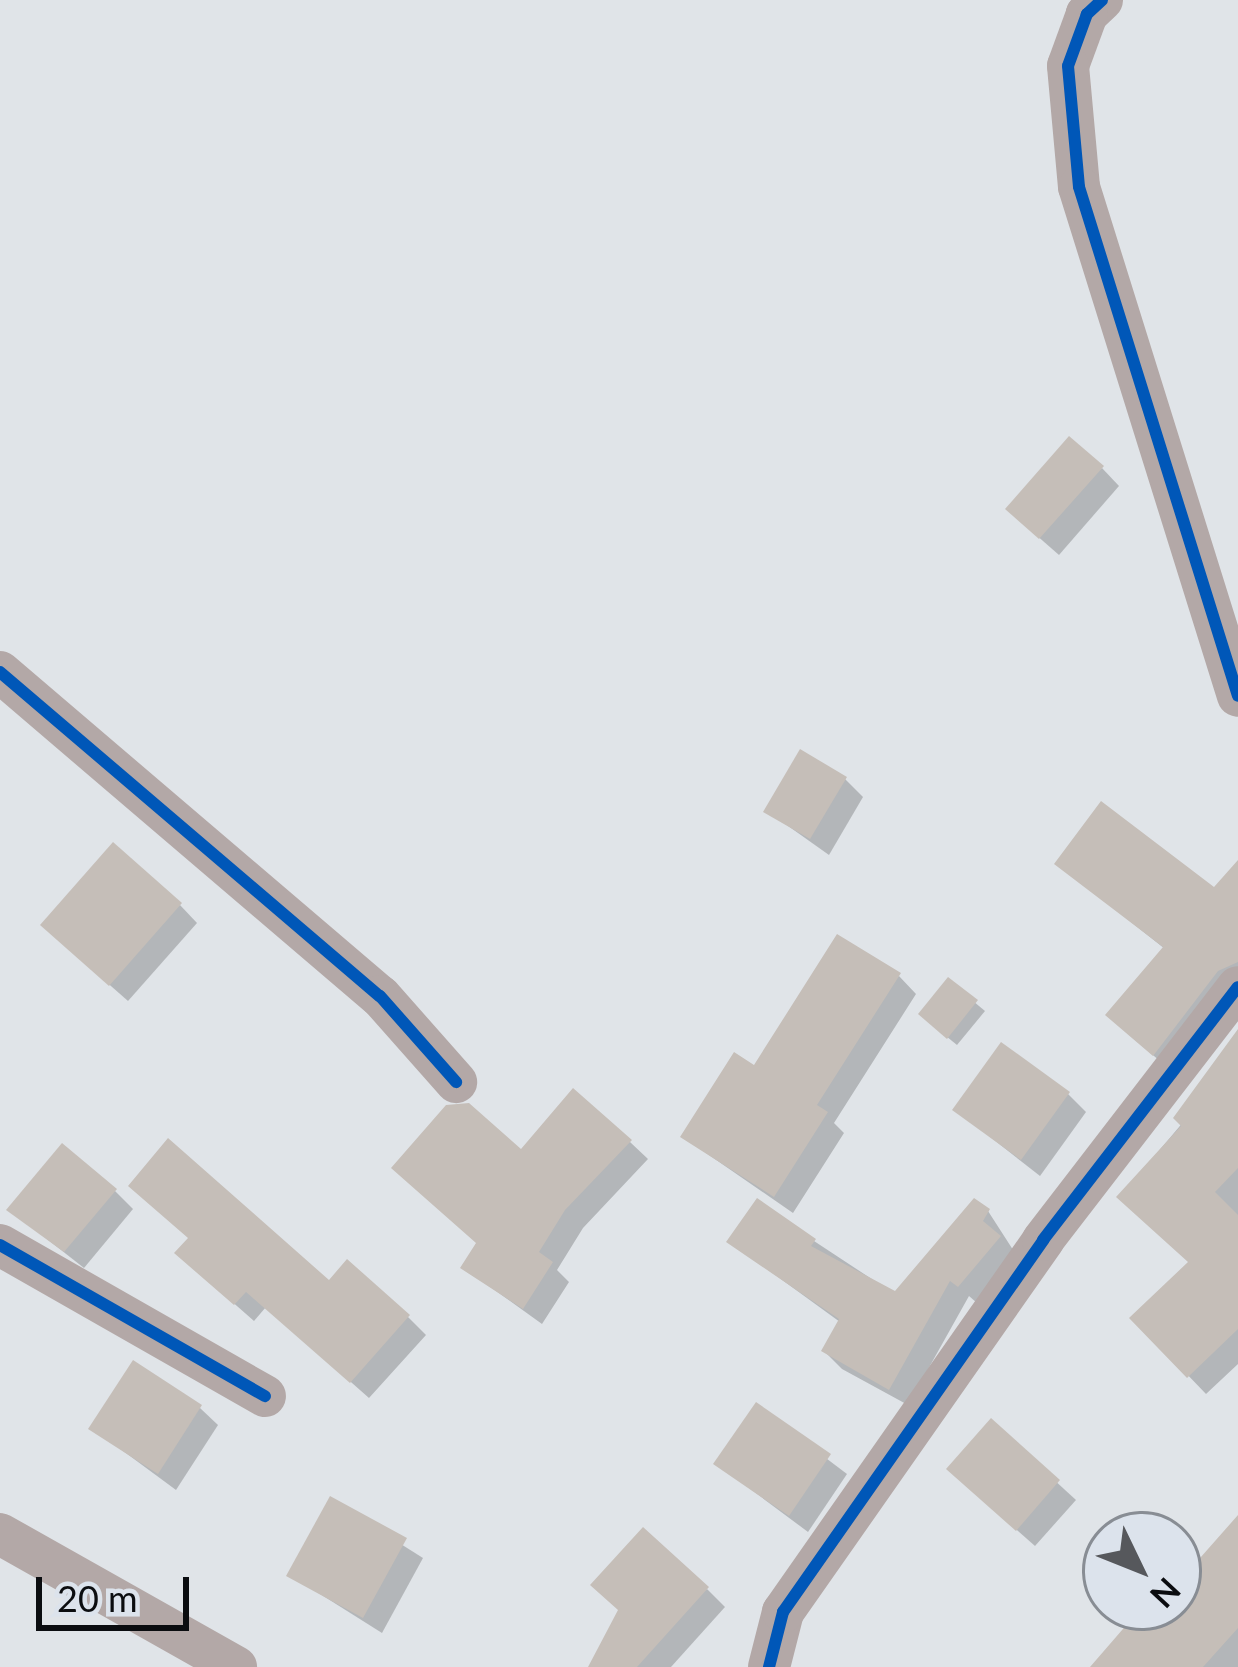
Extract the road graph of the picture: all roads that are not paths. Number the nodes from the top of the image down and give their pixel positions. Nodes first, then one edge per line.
1 (1102, 0) edge
2 (0, 672) edge
3 (1238, 696) edge
4 (1238, 987) edge
5 (457, 1082) dead end
6 (0, 1244) edge
7 (265, 1396) dead end
8 (0, 1534) edge
9 (236, 1667) edge
10 (769, 1667) edge

1 - 3 street
2 - 5 street
4 - 10 street
6 - 7 street
8 - 9 street

